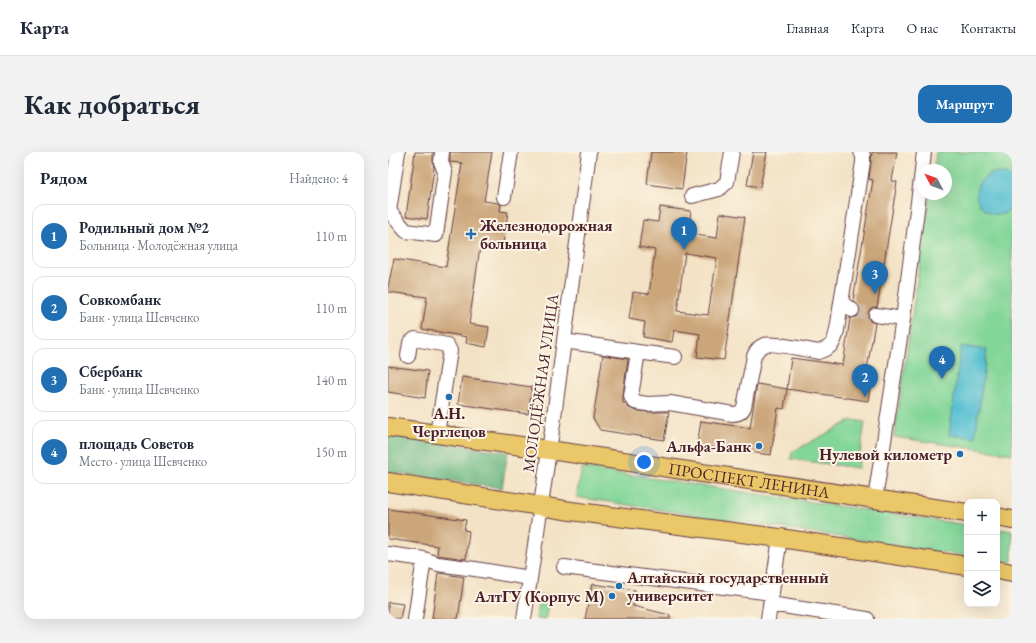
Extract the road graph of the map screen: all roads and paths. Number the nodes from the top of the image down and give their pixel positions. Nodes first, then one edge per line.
1 (398, 152) edge
2 (442, 152) edge
3 (511, 152) edge
4 (589, 152) edge
5 (732, 152) edge
6 (860, 152) edge
7 (924, 152) edge
8 (923, 164) edge
9 (692, 196) dead end
10 (504, 197) dead end
11 (918, 200) edge
12 (876, 315) tunnel mouth
13 (903, 319) junction
14 (564, 341) junction
15 (638, 352) junction
16 (408, 356) dead end
17 (675, 358) dead end
18 (388, 427) edge
19 (437, 434) junction
20 (549, 450) junction
21 (388, 482) edge
22 (875, 499) junction
23 (540, 506) junction
24 (964, 513) edge
25 (1000, 518) edge
26 (1012, 520) edge
27 (780, 538) junction
28 (388, 554) edge
29 (424, 559) junction
30 (964, 566) edge
31 (564, 567) dead end
32 (1000, 570) edge
33 (1012, 572) edge
34 (530, 578) junction
35 (771, 598) junction
36 (415, 619) edge
37 (524, 619) edge
38 (768, 619) edge
39 (867, 619) edge

1 - 2 street
3 - 10 street
4 - 14 street, МОЛОДЁЖНАЯ УЛИЦА
5 - 9 street
6 - 15 street
7 - 8 street
11 - 13 street
12 - 13 street
13 - 22 street
14 - 15 street
14 - 20 street, МОЛОДЁЖНАЯ УЛИЦА
15 - 17 street
16 - 19 street
18 - 19 main road, ПРОСПЕКТ ЛЕНИНА
19 - 20 main road, ПРОСПЕКТ ЛЕНИНА
20 - 22 main road, ПРОСПЕКТ ЛЕНИНА
20 - 23 street, МОЛОДЁЖНАЯ УЛИЦА
21 - 23 main road
22 - 24 main road, ПРОСПЕКТ ЛЕНИНА
23 - 27 main road
23 - 34 street, МОЛОДЁЖНАЯ УЛИЦА
25 - 26 main road
27 - 30 main road
27 - 35 street
28 - 29 street
29 - 34 street
29 - 36 street
31 - 35 street
32 - 33 main road
34 - 37 street, МОЛОДЁЖНАЯ УЛИЦА
35 - 38 street
35 - 39 street

